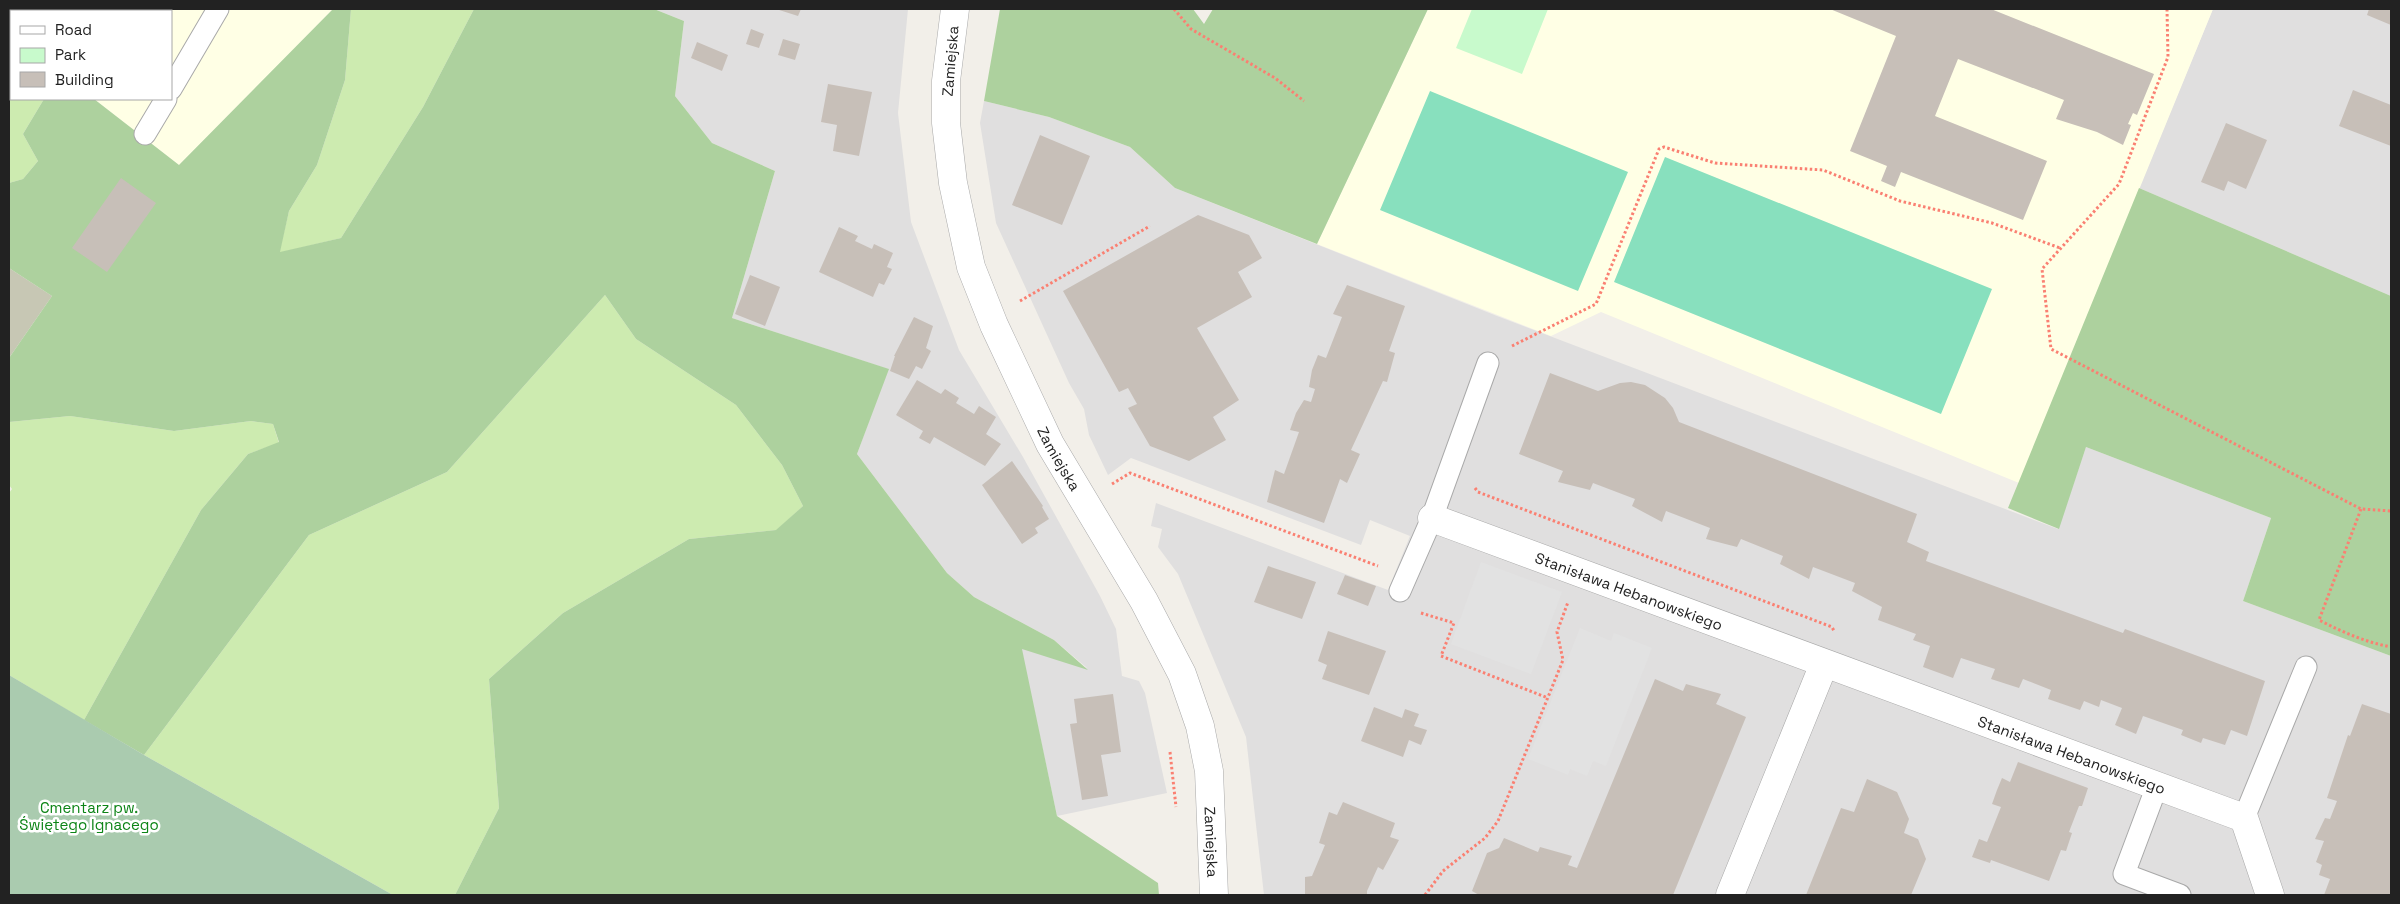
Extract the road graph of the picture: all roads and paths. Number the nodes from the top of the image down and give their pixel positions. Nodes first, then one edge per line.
1 (218, 9) edge
2 (955, 9) edge
3 (1174, 9) edge
4 (2167, 9) edge
5 (172, 87) edge
6 (165, 100) edge
7 (1304, 101) dead end
8 (145, 134) dead end
9 (1150, 226) dead end
10 (2060, 248) junction
11 (1030, 295) dead end
12 (1540, 332) dead end
13 (1488, 363) dead end
14 (1453, 460) junction
15 (1109, 486) dead end
16 (2361, 509) junction
17 (2391, 511) edge
18 (1432, 518) junction
19 (1593, 536) junction
20 (1353, 557) dead end
21 (1579, 573) junction
22 (1400, 591) dead end
23 (1436, 617) dead end
24 (2391, 647) edge
25 (1834, 667) junction
26 (2306, 667) dead end
27 (1548, 698) junction
28 (2156, 786) junction
29 (2244, 818) junction
30 (1214, 895) edge
31 (1425, 895) edge
32 (1730, 895) edge
33 (2180, 895) edge
34 (2270, 895) edge

1 - 5 lane
2 - 30 street, Zamiejska
3 - 7 path
4 - 10 path
6 - 8 lane
9 - 11 path
10 - 12 path
10 - 16 path
13 - 14 lane
14 - 18 lane
14 - 19 path
15 - 20 path
16 - 17 path
16 - 24 path
18 - 21 street, Stanisława Hebanowskiego
18 - 22 lane
19 - 21 path
19 - 25 path
21 - 25 street, Stanisława Hebanowskiego
21 - 27 path
23 - 27 path
25 - 28 street, Stanisława Hebanowskiego
25 - 32 street
26 - 29 lane
27 - 31 path
28 - 29 street, Stanisława Hebanowskiego
28 - 33 lane
29 - 34 street

